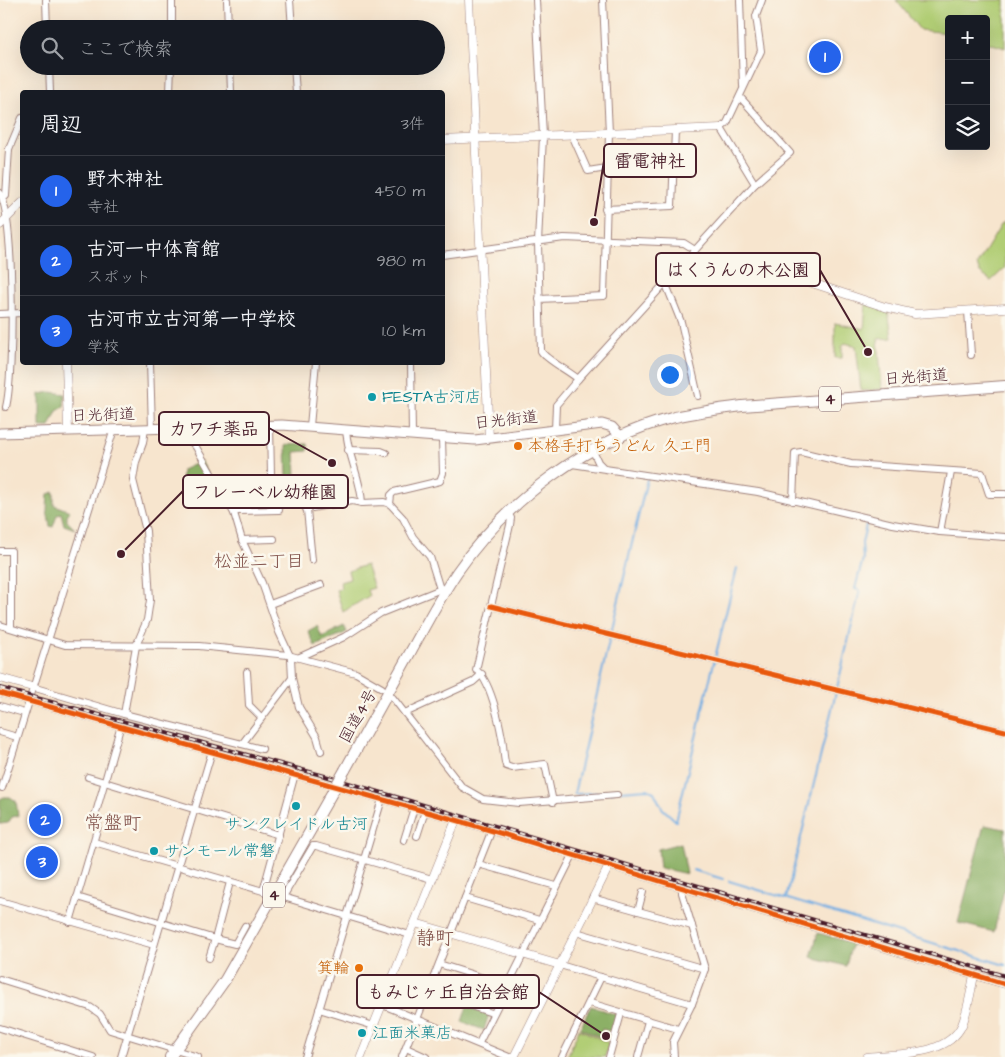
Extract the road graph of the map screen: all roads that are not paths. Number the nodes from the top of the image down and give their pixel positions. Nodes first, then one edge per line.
1 (46, 0) edge
2 (172, 0) edge
3 (227, 0) edge
4 (290, 0) edge
5 (469, 0) edge
6 (536, 0) edge
7 (603, 0) edge
8 (740, 0) edge
9 (762, 0) edge
10 (47, 20) edge
11 (172, 20) edge
12 (228, 20) edge
13 (291, 20) edge
14 (49, 75) edge
15 (171, 75) edge
16 (230, 75) edge
17 (295, 75) edge
18 (743, 89) junction
19 (50, 90) edge
20 (170, 90) edge
21 (231, 90) edge
22 (296, 90) edge
23 (740, 97) junction
24 (20, 123) edge
25 (721, 128) junction
26 (675, 130) junction
27 (609, 133) junction
28 (572, 135) junction
29 (543, 136) junction
30 (475, 139) junction
31 (445, 140) edge
32 (607, 168) junction
33 (755, 184) junction
34 (0, 192) edge
35 (3, 200) junction
36 (20, 205) edge
37 (605, 209) junction
38 (3, 222) edge
39 (604, 239) junction
40 (538, 243) junction
41 (695, 250) junction
42 (480, 251) junction
43 (445, 255) edge
44 (757, 272) dead end
45 (665, 282) junction
46 (812, 283) joint
47 (539, 299) junction
48 (1005, 308) edge
49 (968, 311) junction
50 (20, 313) edge
51 (0, 314) edge
52 (12, 314) junction
53 (971, 355) dead end
54 (66, 365) edge
55 (150, 365) edge
56 (316, 365) edge
57 (411, 365) edge
58 (578, 379) junction
59 (1005, 386) edge
60 (698, 396) dead end
61 (6, 408) dead end
62 (270, 425) junction
63 (310, 426) junction
64 (183, 427) junction
65 (148, 428) junction
66 (346, 429) junction
67 (114, 430) junction
68 (555, 430) junction
69 (68, 431) junction
70 (0, 433) edge
71 (412, 435) junction
72 (621, 437) junction
73 (442, 438) junction
74 (489, 438) junction
75 (348, 450) junction
76 (593, 451) junction
77 (386, 453) dead end
78 (571, 464) junction
79 (604, 468) junction
80 (951, 472) junction
81 (271, 475) dead end
82 (305, 490) dead end
83 (1005, 494) edge
84 (793, 501) junction
85 (362, 503) junction
86 (390, 504) junction
87 (306, 509) junction
88 (279, 510) dead end
89 (234, 513) junction
90 (508, 513) junction
91 (940, 532) junction
92 (1005, 537) edge
93 (274, 539) dead end
94 (242, 540) junction
95 (0, 551) edge
96 (251, 560) junction
97 (312, 560) dead end
98 (229, 566) dead end
99 (321, 586) dead end
100 (442, 591) junction
101 (270, 604) junction
102 (491, 606) junction
103 (0, 625) edge
104 (11, 627) junction
105 (47, 640) junction
106 (136, 646) junction
107 (288, 655) junction
108 (300, 657) junction
109 (247, 672) dead end
110 (482, 674) junction
111 (0, 678) edge
112 (292, 678) junction
113 (32, 687) junction
114 (382, 688) dead end
115 (0, 693) edge
116 (392, 698) dead end
117 (28, 701) junction
118 (0, 706) edge
119 (24, 713) junction
120 (405, 713) junction
121 (124, 714) junction
122 (261, 717) junction
123 (120, 728) junction
124 (1005, 731) edge
125 (0, 732) edge
126 (17, 737) junction
127 (242, 744) junction
128 (262, 749) dead end
129 (212, 751) junction
130 (321, 751) dead end
131 (295, 774) junction
132 (88, 777) dead end
133 (105, 783) junction
134 (2, 788) dead end
135 (617, 795) dead end
136 (382, 799) junction
137 (553, 802) junction
138 (414, 808) junction
139 (194, 810) junction
140 (425, 811) junction
141 (456, 820) junction
142 (491, 832) junction
143 (279, 835) junction
144 (417, 836) dead end
145 (404, 840) dead end
146 (94, 842) junction
147 (573, 855) junction
148 (364, 859) junction
149 (478, 864) junction
150 (178, 866) junction
151 (609, 866) junction
152 (432, 879) junction
153 (230, 882) junction
154 (556, 886) junction
155 (682, 886) junction
156 (643, 892) dead end
157 (77, 897) junction
158 (465, 898) junction
159 (592, 898) junction
160 (0, 901) edge
161 (638, 911) junction
162 (346, 915) junction
163 (539, 920) junction
164 (161, 921) junction
165 (70, 922) junction
166 (415, 923) junction
167 (245, 926) dead end
168 (692, 926) junction
169 (576, 932) junction
170 (450, 933) junction
171 (410, 935) junction
172 (215, 939) junction
173 (154, 945) junction
174 (522, 954) junction
175 (209, 958) dead end
176 (439, 964) junction
177 (560, 965) junction
178 (705, 969) junction
179 (974, 975) junction
180 (601, 977) junction
181 (0, 979) edge
182 (1005, 984) edge
183 (506, 985) junction
184 (428, 992) junction
185 (590, 1003) junction
186 (692, 1004) junction
187 (383, 1005) junction
188 (318, 1009) junction
189 (492, 1013) junction
190 (621, 1014) junction
191 (417, 1019) junction
192 (648, 1021) junction
193 (374, 1026) junction
194 (0, 1028) edge
195 (678, 1029) junction
196 (128, 1035) junction
197 (479, 1043) junction
198 (406, 1048) junction
199 (173, 1054) edge
200 (905, 1056) edge
201 (93, 1057) edge
202 (121, 1057) edge
203 (198, 1057) edge
204 (305, 1057) edge
205 (361, 1057) edge
206 (402, 1057) edge
207 (426, 1057) edge
208 (509, 1057) edge
209 (514, 1057) edge
210 (562, 1057) edge
211 (609, 1057) edge
212 (638, 1057) edge
213 (674, 1057) edge
214 (867, 1057) edge

1 - 10 street
2 - 11 street
3 - 12 street
4 - 13 street
5 - 30 street
6 - 29 street
7 - 27 street
8 - 18 street
9 - 18 street
14 - 19 street
15 - 20 street
16 - 21 street
17 - 22 street
18 - 23 street
23 - 25 street
23 - 33 street
24 - 35 street
25 - 26 street
25 - 33 street
26 - 27 street
26 - 37 street
27 - 28 street
27 - 32 street
28 - 29 street
28 - 32 street
29 - 30 street
29 - 40 street
30 - 31 street
30 - 42 street
32 - 37 street
33 - 41 street
34 - 35 street
35 - 38 street
36 - 38 street
37 - 39 street
38 - 52 street
39 - 40 street
39 - 41 street
39 - 47 street
40 - 42 street
40 - 47 street
41 - 45 street
42 - 43 street
42 - 74 street
44 - 46 street
45 - 58 street
45 - 60 street
46 - 49 street
47 - 58 street
48 - 49 street
49 - 53 street
50 - 52 street
51 - 52 street
52 - 61 street
54 - 69 street
55 - 65 street
56 - 63 street
57 - 71 street
58 - 68 street
59 - 72 highway, 日光街道 / 4
62 - 63 main road, 日光街道
62 - 64 main road, 日光街道
62 - 81 street
63 - 66 main road, 日光街道
64 - 65 main road, 日光街道
64 - 89 street
65 - 67 main road, 日光街道
65 - 106 street
66 - 71 main road, 日光街道
66 - 75 street
67 - 69 main road, 日光街道
67 - 105 street
68 - 72 main road, 日光街道
68 - 74 main road, 日光街道
69 - 70 main road, 日光街道
71 - 73 main road, 日光街道
72 - 76 highway, 国道4号 / 4
73 - 74 main road, 日光街道
73 - 86 street
75 - 77 street
75 - 85 street
76 - 78 highway, 国道4号 / 4
76 - 79 street
78 - 79 street
78 - 90 highway, 国道4号 / 4
79 - 84 street
80 - 83 street
80 - 84 street
80 - 91 street
82 - 87 street
84 - 91 street
85 - 86 street
85 - 87 street
86 - 100 street
87 - 97 street
88 - 89 street
89 - 94 street
90 - 100 highway, 国道4号 / 4
90 - 102 street
91 - 92 street
93 - 94 street
94 - 96 street
95 - 104 street
96 - 98 street
96 - 101 street
99 - 101 street
100 - 108 street
100 - 199 highway, 国道4号 / 4, bridge
101 - 107 street
102 - 110 street
102 - 124 street
103 - 104 street
104 - 105 street
105 - 106 street
105 - 113 street
106 - 107 street
106 - 121 street
107 - 108 street
107 - 112 street
108 - 114 street
109 - 122 street
110 - 120 street
110 - 137 street
111 - 113 street
112 - 122 street
112 - 130 street
113 - 117 street
113 - 121 street
115 - 117 street
116 - 120 street
117 - 119 street
117 - 123 street
118 - 119 street
119 - 126 street
120 - 137 street
121 - 127 street
122 - 127 street
123 - 129 street
123 - 133 street
125 - 126 street
126 - 134 street
127 - 128 street
129 - 131 street
129 - 139 street
131 - 136 street
131 - 143 street
132 - 133 street
133 - 139 street
133 - 146 street
135 - 137 street
136 - 138 street
136 - 148 street
138 - 140 street
138 - 145 street
139 - 143 street
139 - 150 street
140 - 141 street
140 - 144 street
141 - 142 street
141 - 152 street
142 - 147 street
142 - 149 street
143 - 153 street
146 - 150 street
146 - 157 street
147 - 151 street
147 - 154 street
148 - 152 street
148 - 162 street
148 - 162 street
149 - 154 street
149 - 158 street
150 - 153 street
150 - 164 street
151 - 155 street
151 - 159 street
152 - 166 street
153 - 172 street
154 - 163 street
155 - 168 street
155 - 179 street
156 - 161 street
157 - 164 street
157 - 165 street
158 - 163 street
158 - 170 street
159 - 161 street
159 - 169 street
160 - 165 street
161 - 168 street
162 - 171 street
162 - 188 street
163 - 174 street
164 - 172 street
164 - 173 street
165 - 173 street
166 - 170 street
166 - 171 street
167 - 172 street
168 - 178 street
169 - 177 street
169 - 178 street
170 - 174 street
170 - 176 street
171 - 187 street
172 - 175 street
173 - 196 street
174 - 177 street
174 - 183 street
176 - 183 street
176 - 184 street
177 - 180 street
177 - 209 street
178 - 186 street
179 - 182 street
179 - 200 street
180 - 185 street
180 - 186 street
181 - 196 street
183 - 189 street
184 - 189 street
184 - 191 street
185 - 190 street
185 - 210 street
186 - 195 street
187 - 191 street
187 - 193 street
188 - 193 street
188 - 204 street
189 - 197 street
190 - 192 street
190 - 211 street
191 - 197 street
191 - 198 street
192 - 195 street
192 - 212 street
193 - 205 street
194 - 201 street
195 - 213 street
196 - 199 street
196 - 202 street
197 - 208 street
198 - 206 street
198 - 207 street
199 - 203 street
200 - 214 street

